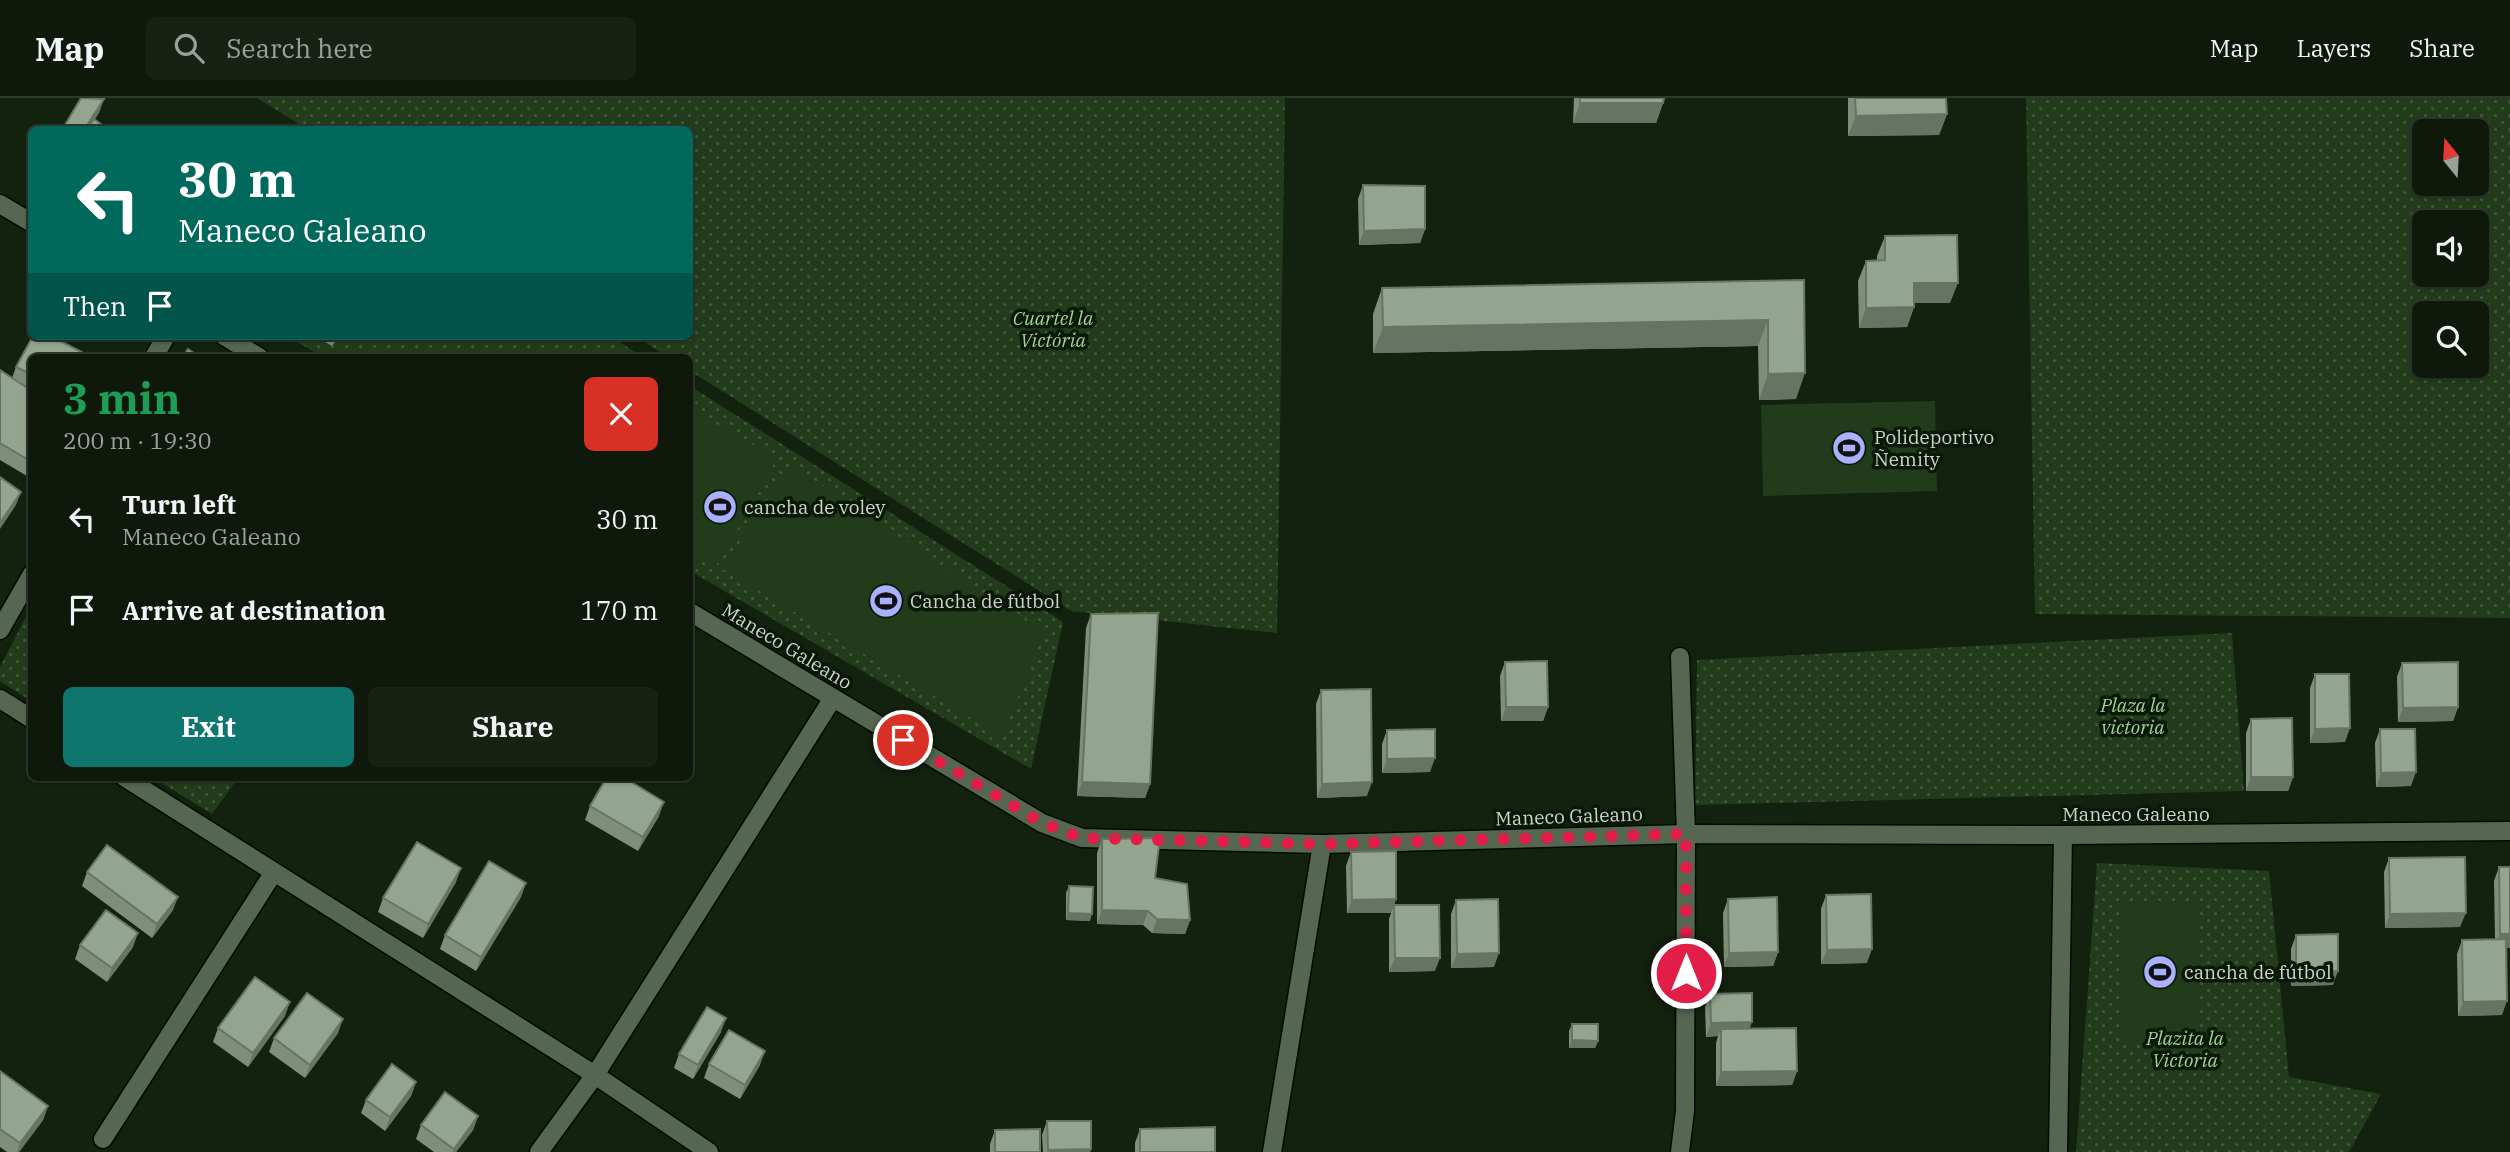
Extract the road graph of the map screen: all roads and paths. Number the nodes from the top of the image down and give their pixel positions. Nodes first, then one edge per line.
1 (0, 204) edge
2 (28, 221) edge
3 (231, 340) edge
4 (254, 354) edge
5 (28, 581) edge
6 (693, 614) edge
7 (0, 629) edge
8 (1680, 657) dead end
9 (833, 698) junction
10 (0, 699) edge
11 (28, 716) edge
12 (130, 781) edge
13 (2510, 831) edge
14 (1686, 834) junction
15 (2063, 835) junction
16 (1322, 844) junction
17 (274, 872) junction
18 (595, 1076) junction
19 (103, 1139) dead end
20 (539, 1152) edge
21 (709, 1152) edge
22 (1272, 1152) edge
23 (1681, 1152) edge
24 (2058, 1152) edge

1 - 2 street
3 - 4 street
5 - 7 street
6 - 9 street, Maneco Galeano
8 - 14 street
9 - 16 street, Maneco Galeano
9 - 18 street
10 - 11 street
12 - 17 street
13 - 15 street, Maneco Galeano
14 - 15 street, Maneco Galeano
14 - 16 street, Maneco Galeano
14 - 23 street
15 - 24 street
16 - 22 street
17 - 18 street
17 - 19 street
18 - 20 street
18 - 21 street

